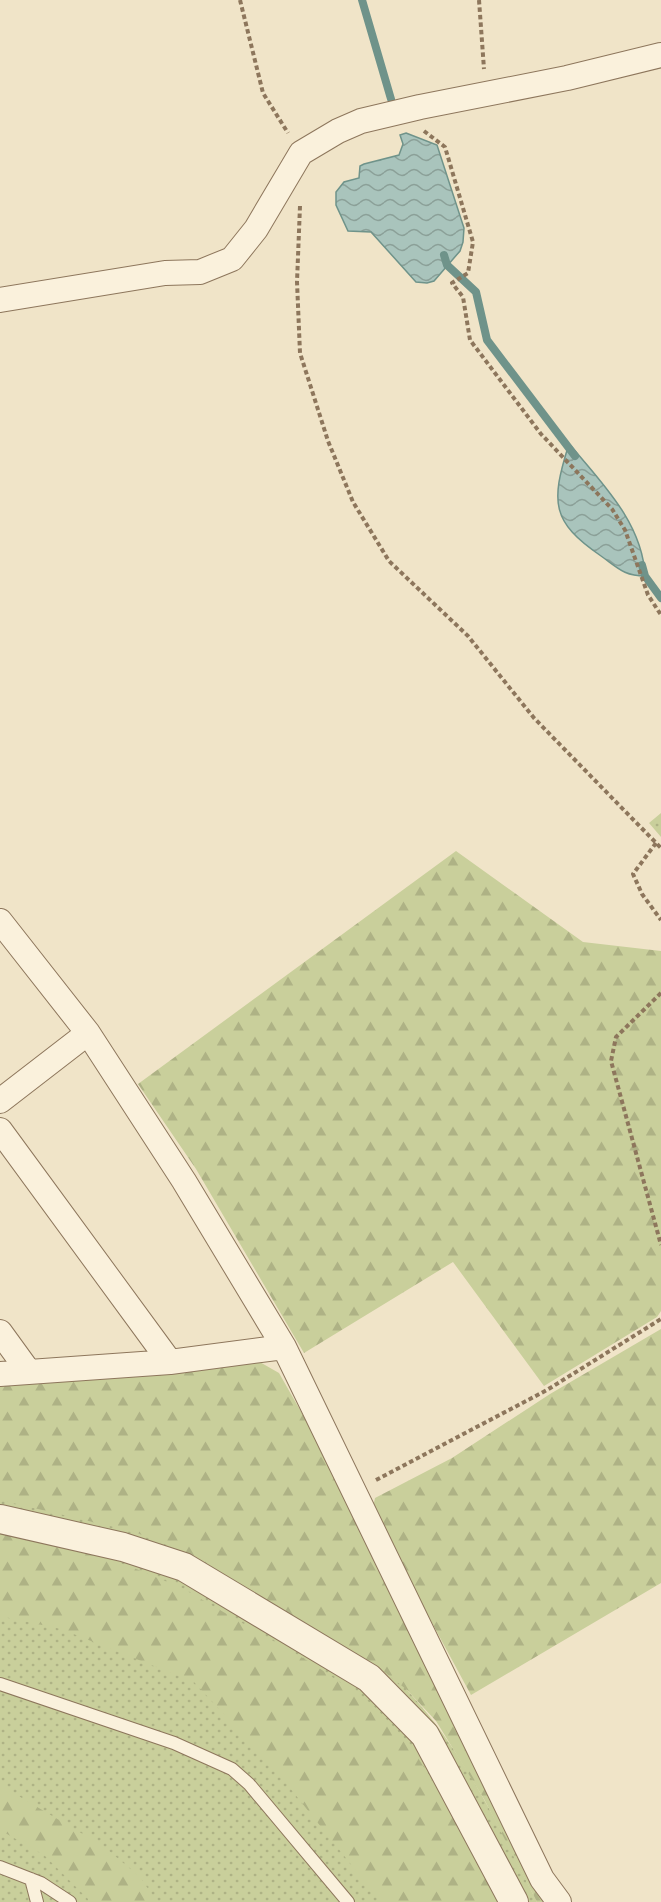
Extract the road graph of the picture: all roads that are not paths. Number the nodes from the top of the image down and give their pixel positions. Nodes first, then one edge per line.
1 (661, 55) edge
2 (0, 300) edge
3 (0, 921) edge
4 (88, 1033) junction
5 (0, 1101) edge
6 (0, 1130) edge
7 (0, 1332) edge
8 (284, 1347) junction
9 (170, 1362) junction
10 (29, 1372) junction
11 (0, 1374) edge
12 (0, 1519) edge
13 (0, 1684) edge
14 (0, 1867) edge
15 (31, 1879) junction
16 (37, 1902) edge
17 (70, 1902) edge
18 (348, 1902) edge
19 (514, 1902) edge
20 (559, 1902) edge

1 - 2 street
3 - 4 street
4 - 5 street
4 - 8 street
6 - 9 street
7 - 10 street
8 - 9 street
8 - 20 street
9 - 10 street
10 - 11 street
12 - 19 street
13 - 18 lane
14 - 15 lane
15 - 16 lane
15 - 17 lane

